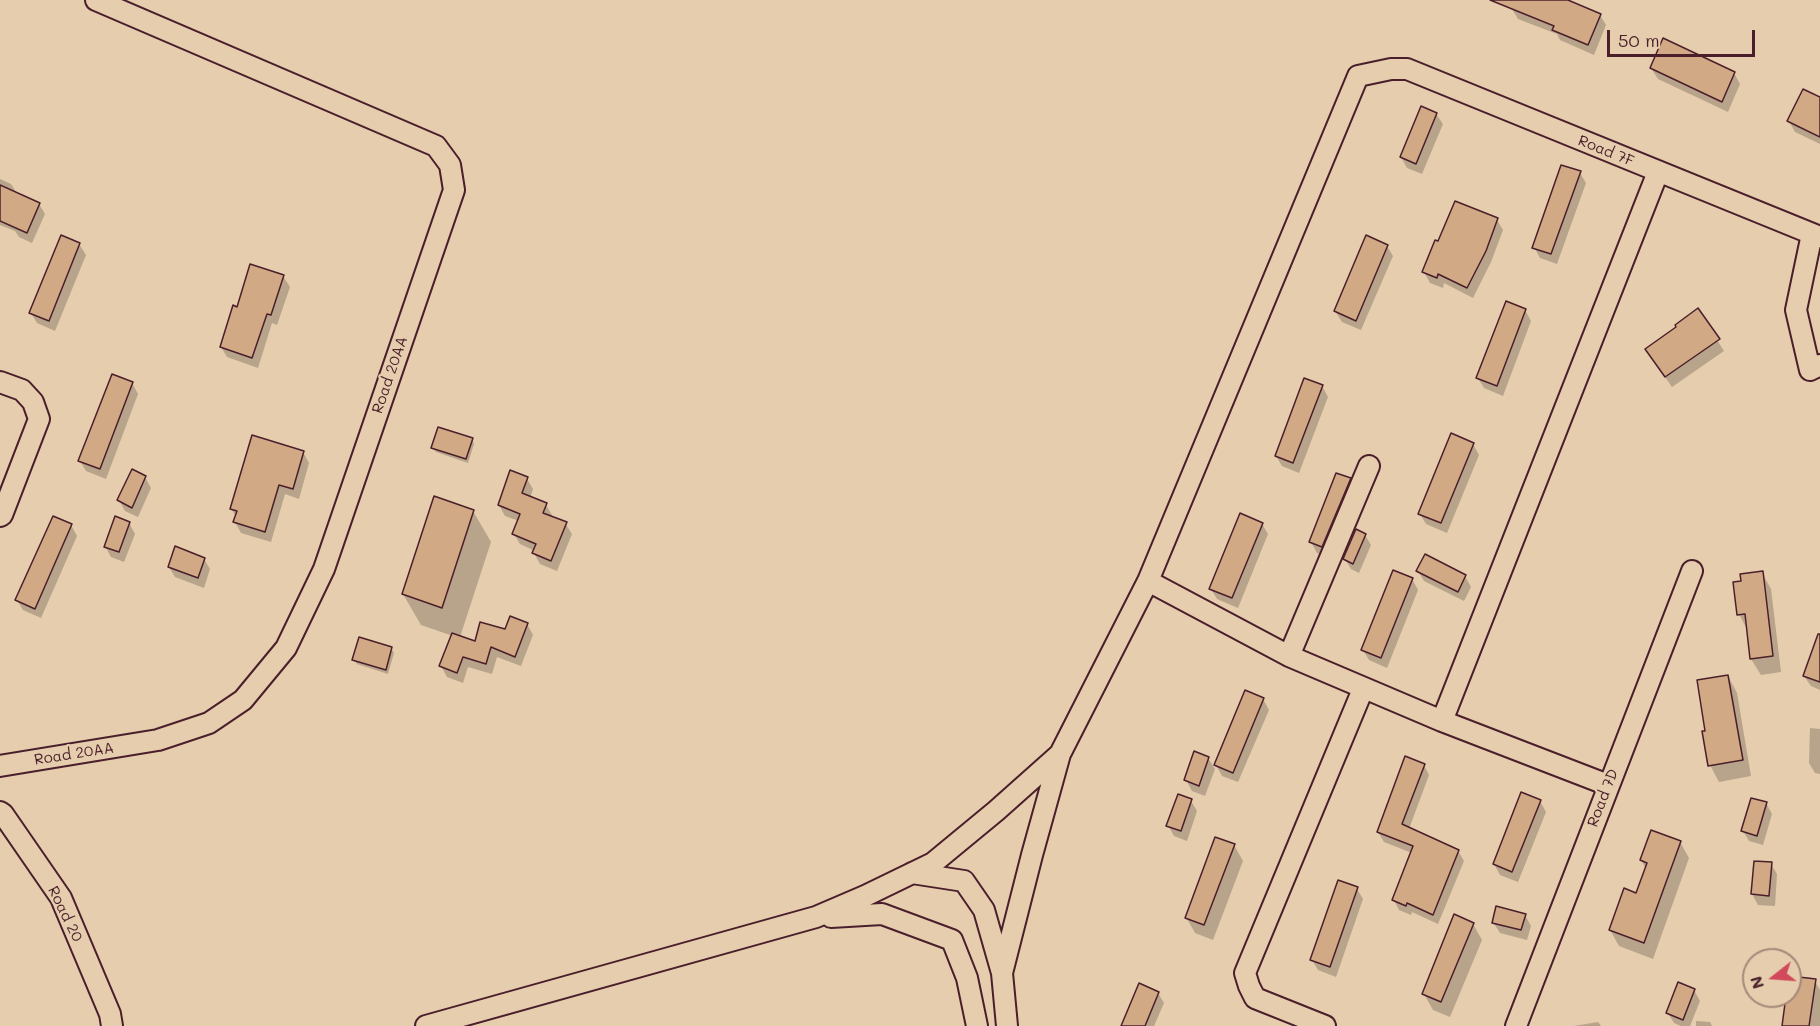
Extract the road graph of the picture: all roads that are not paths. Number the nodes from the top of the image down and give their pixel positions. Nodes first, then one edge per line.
1 (96, 0) edge
2 (1658, 172) junction
3 (1816, 236) edge
4 (1820, 365) edge
5 (0, 382) edge
6 (1369, 466) dead end
7 (0, 516) edge
8 (1692, 571) dead end
9 (1148, 581) junction
10 (1288, 656) junction
11 (1363, 689) junction
12 (1442, 721) junction
13 (1060, 754) junction
14 (0, 765) edge
15 (1608, 785) junction
16 (0, 812) edge
17 (912, 873) junction
18 (816, 917) junction
19 (1002, 973) junction
20 (112, 1026) edge
21 (426, 1026) edge
22 (977, 1026) edge
23 (1007, 1026) edge
24 (1325, 1026) edge
25 (1516, 1026) edge

1 - 14 street, Road 20AA
2 - 3 street, Road 7F
2 - 9 street, Road 7F
2 - 12 street
3 - 4 street
5 - 7 street
6 - 10 street
8 - 15 street, Road 7D
9 - 10 street
9 - 13 street
10 - 11 street
11 - 12 street
11 - 24 street
12 - 15 street
13 - 17 street
13 - 19 street
15 - 25 street, Road 7D
16 - 20 street, Road 20
17 - 18 street
17 - 19 street
18 - 21 street
18 - 22 street
19 - 23 street

